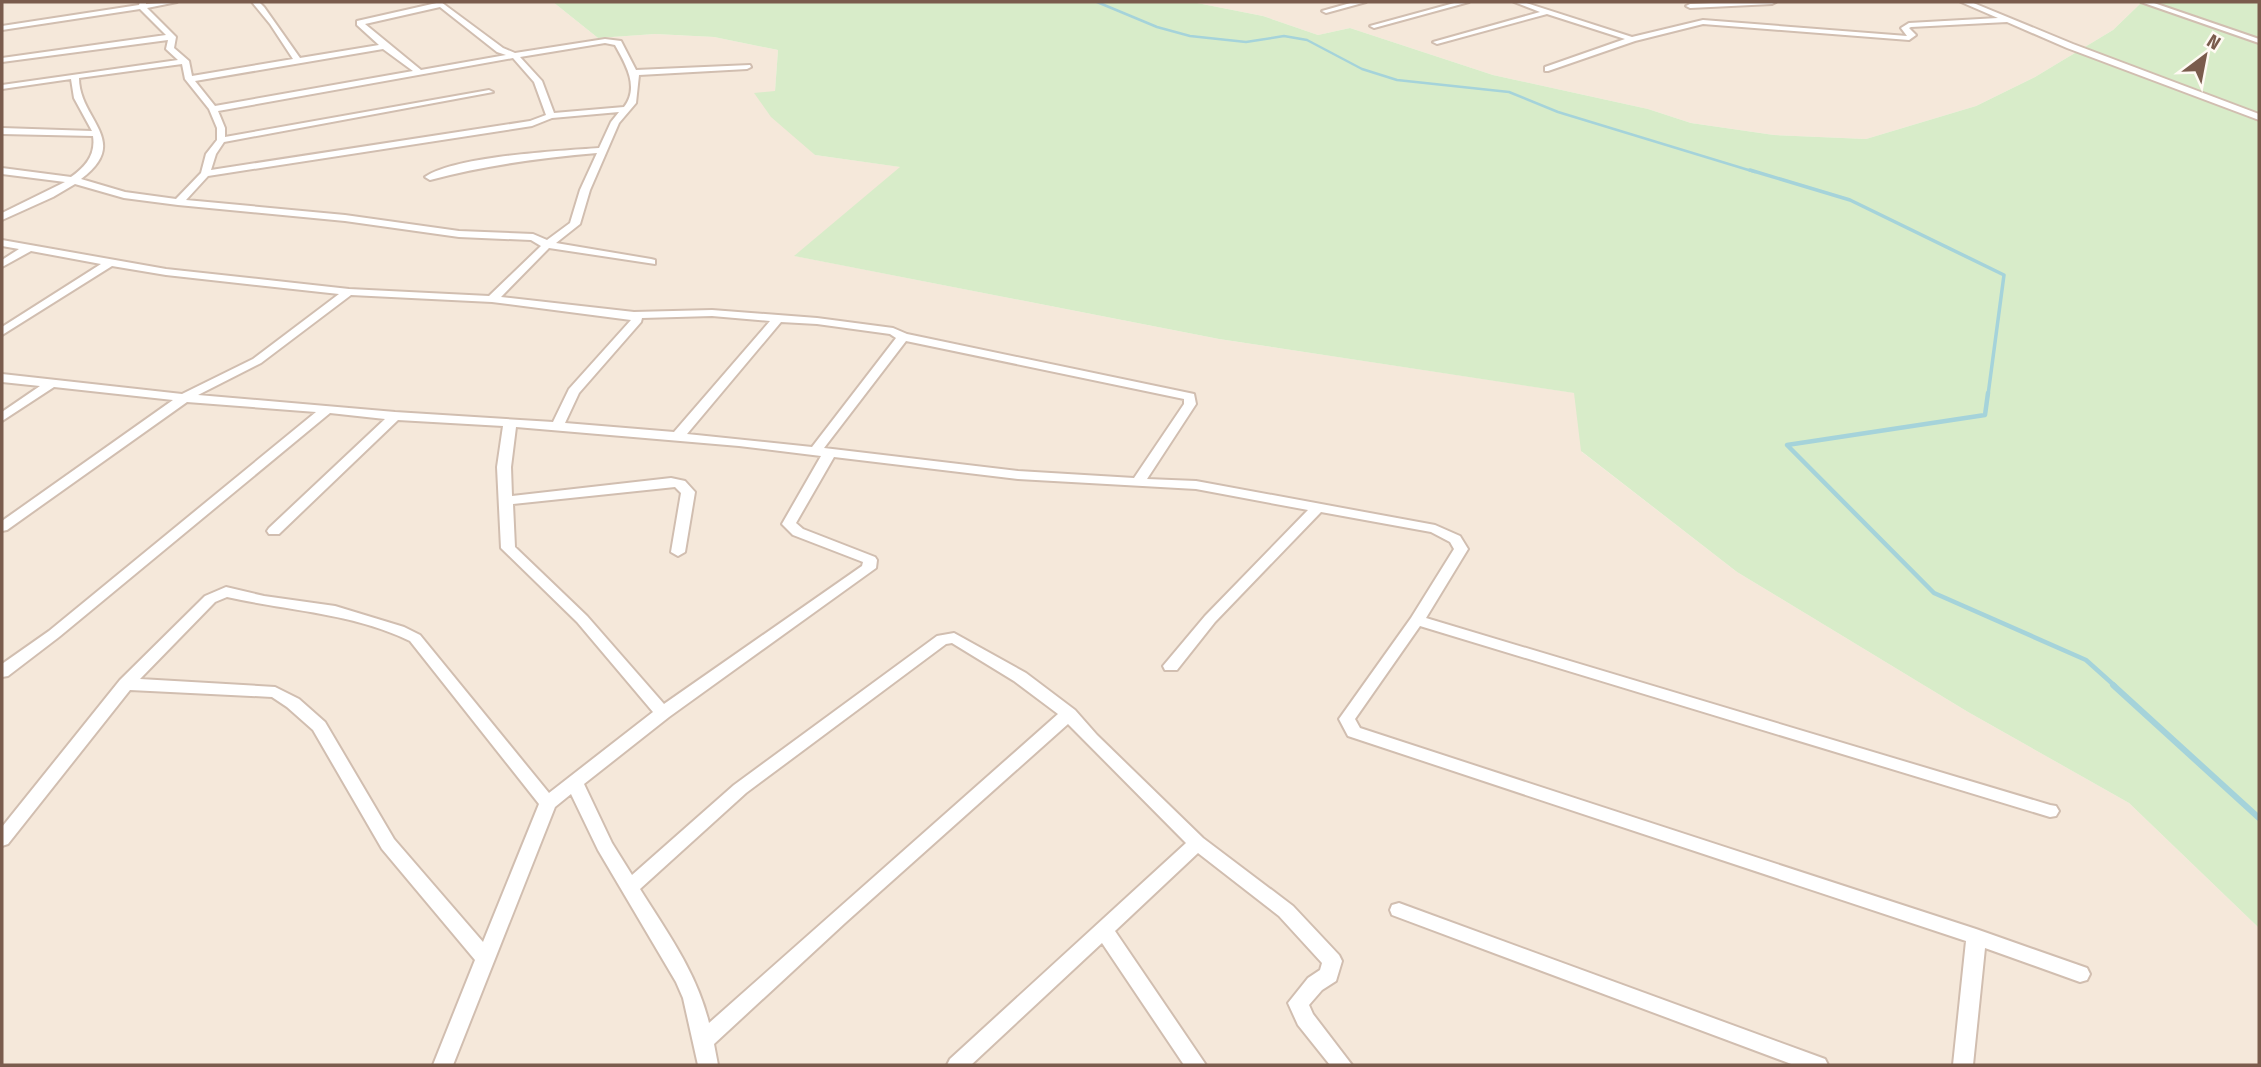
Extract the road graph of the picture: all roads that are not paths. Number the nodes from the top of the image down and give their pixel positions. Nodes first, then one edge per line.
1 (174, 2) edge
2 (255, 2) edge
3 (1362, 2) edge
4 (1465, 2) edge
5 (1517, 2) edge
6 (1772, 2) edge
7 (1965, 2) edge
8 (2145, 2) edge
9 (439, 3) edge
10 (143, 4) edge
11 (1688, 4) edge
12 (1326, 11) dead end
13 (1548, 12) junction
14 (2010, 20) junction
15 (1703, 22) junction
16 (1374, 26) dead end
17 (2, 28) edge
18 (172, 37) junction
19 (1633, 39) junction
20 (2259, 41) edge
21 (1437, 42) dead end
22 (385, 46) junction
23 (514, 55) junction
24 (2, 60) edge
25 (186, 61) junction
26 (298, 61) junction
27 (747, 67) dead end
28 (1548, 69) dead end
29 (420, 73) junction
30 (633, 73) junction
31 (75, 76) junction
32 (189, 79) junction
33 (2, 86) edge
34 (489, 92) dead end
35 (213, 109) junction
36 (626, 109) junction
37 (551, 116) junction
38 (2259, 117) edge
39 (2, 131) edge
40 (98, 134) junction
41 (221, 141) junction
42 (604, 150) junction
43 (2, 171) edge
44 (205, 174) junction
45 (430, 177) dead end
46 (76, 181) junction
47 (178, 202) junction
48 (2, 217) edge
49 (2, 243) edge
50 (547, 245) junction
51 (27, 249) junction
52 (651, 262) dead end
53 (109, 263) junction
54 (2, 264) edge
55 (349, 292) junction
56 (492, 299) junction
57 (634, 315) junction
58 (777, 320) junction
59 (2, 332) edge
60 (903, 337) junction
61 (2, 378) edge
62 (52, 383) junction
63 (184, 398) junction
64 (327, 408) junction
65 (2, 416) edge
66 (395, 416) junction
67 (510, 424) junction
68 (557, 426) junction
69 (677, 437) junction
70 (823, 452) junction
71 (1138, 483) junction
72 (507, 501) junction
73 (1317, 508) junction
74 (2, 527) edge
75 (274, 531) dead end
76 (678, 552) dead end
77 (1417, 620) junction
78 (1171, 666) dead end
79 (2, 671) edge
80 (126, 684) junction
81 (663, 713) junction
82 (1069, 714) junction
83 (575, 783) junction
84 (548, 803) junction
85 (2050, 811) dead end
86 (10, 817) edge
87 (2, 839) edge
88 (1197, 843) junction
89 (630, 887) junction
90 (1399, 910) dead end
91 (1103, 929) junction
92 (1976, 937) junction
93 (485, 958) junction
94 (2080, 974) dead end
95 (702, 1042) junction
96 (443, 1065) edge
97 (708, 1065) edge
98 (957, 1065) edge
99 (1196, 1065) edge
100 (1342, 1065) edge
101 (1818, 1065) edge
102 (1963, 1065) edge

1 - 10 street
2 - 26 street
3 - 12 street
4 - 16 street
5 - 13 street
6 - 11 street
7 - 14 street
8 - 20 street
9 - 22 street
9 - 23 street
10 - 17 street
10 - 18 street
11 - 15 street
13 - 19 street
13 - 21 street
14 - 15 street
14 - 38 street
15 - 19 street
18 - 24 street
18 - 25 street
19 - 28 street
22 - 26 street
22 - 29 street
23 - 29 street
23 - 30 street
23 - 37 street
25 - 31 street
25 - 32 street
26 - 32 street
27 - 30 street
29 - 35 street
30 - 36 street
31 - 33 street
31 - 40 street
32 - 35 street
34 - 41 street
35 - 41 street
36 - 37 street
36 - 42 street
37 - 44 street
39 - 40 street
40 - 46 street
41 - 44 street
42 - 45 street
42 - 50 street
43 - 46 street
44 - 47 street
46 - 47 street
46 - 48 street
47 - 50 street
49 - 51 street
50 - 52 street
50 - 56 street
51 - 53 street
51 - 54 street
53 - 55 street
53 - 59 street
55 - 56 street
55 - 63 street
56 - 57 street
57 - 58 street
57 - 68 street
58 - 60 street
58 - 69 street
60 - 70 street
60 - 71 street
61 - 62 street
62 - 63 street
62 - 65 street
63 - 64 street
63 - 74 street
64 - 66 street
64 - 79 street
66 - 67 street
66 - 75 street
67 - 68 street
67 - 72 street
68 - 69 street
69 - 70 street
70 - 71 street
70 - 81 street
71 - 73 street
72 - 76 street
72 - 81 street
73 - 77 street
73 - 78 street
77 - 85 street
77 - 92 street
80 - 84 street
80 - 86 street
80 - 93 street
81 - 83 street
82 - 88 street
82 - 89 street
82 - 95 street
83 - 84 street
83 - 89 street
84 - 93 street
86 - 87 street
88 - 91 street
88 - 100 street
89 - 95 street
90 - 101 street
91 - 98 street
91 - 99 street
92 - 94 street
92 - 102 street
93 - 96 street
95 - 97 street

